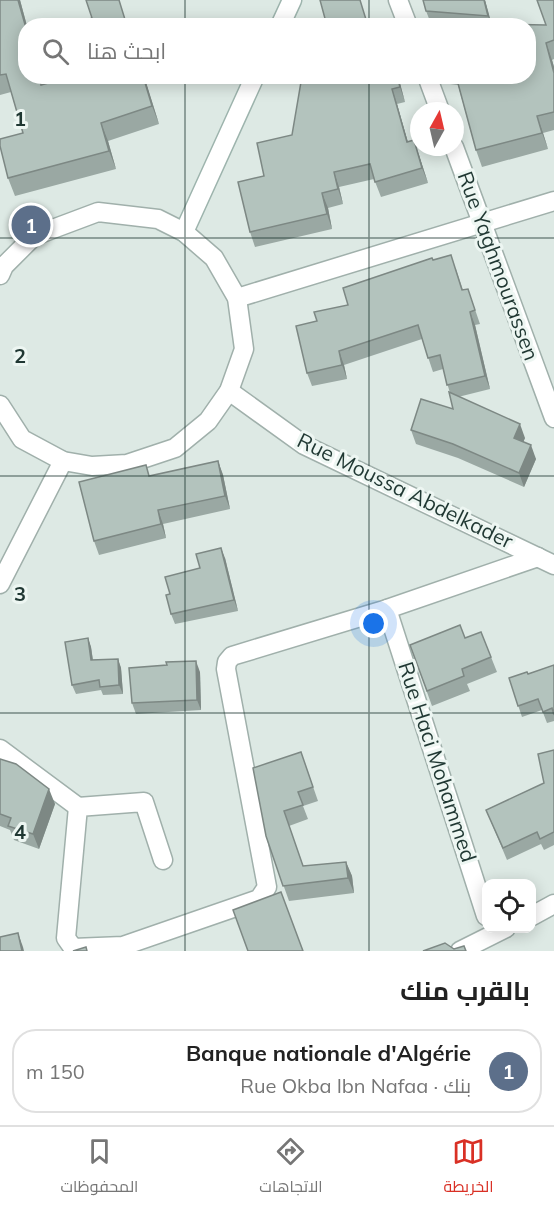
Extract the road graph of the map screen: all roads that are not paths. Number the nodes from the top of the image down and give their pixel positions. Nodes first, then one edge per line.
1 (292, 0) edge
2 (398, 0) edge
3 (284, 18) edge
4 (405, 18) edge
5 (251, 84) edge
6 (430, 84) edge
7 (437, 102) edge
8 (457, 156) edge
9 (554, 201) edge
10 (482, 224) junction
11 (184, 232) junction
12 (2, 265) edge
13 (237, 298) junction
14 (229, 391) junction
15 (0, 405) edge
16 (554, 418) edge
17 (63, 461) junction
18 (546, 561) edge
19 (0, 584) edge
20 (387, 609) junction
21 (0, 749) edge
22 (78, 807) junction
23 (163, 860) dead end
24 (482, 903) edge
25 (554, 904) edge
26 (536, 913) edge
27 (497, 936) edge
28 (460, 951) edge

1 - 3 street
2 - 4 street
5 - 11 street
6 - 7 street
8 - 10 street, Rue Yaghmourassen
9 - 10 street
10 - 13 street
10 - 16 street, Rue Yaghmourassen
11 - 12 street
11 - 13 street
13 - 14 street
14 - 17 street
14 - 18 street, Rue Moussa Abdelkader
15 - 17 street
17 - 19 street
18 - 20 street
20 - 22 street
20 - 24 street, Rue Haci Mohammed
21 - 22 street
22 - 23 street
25 - 26 street
27 - 28 street

